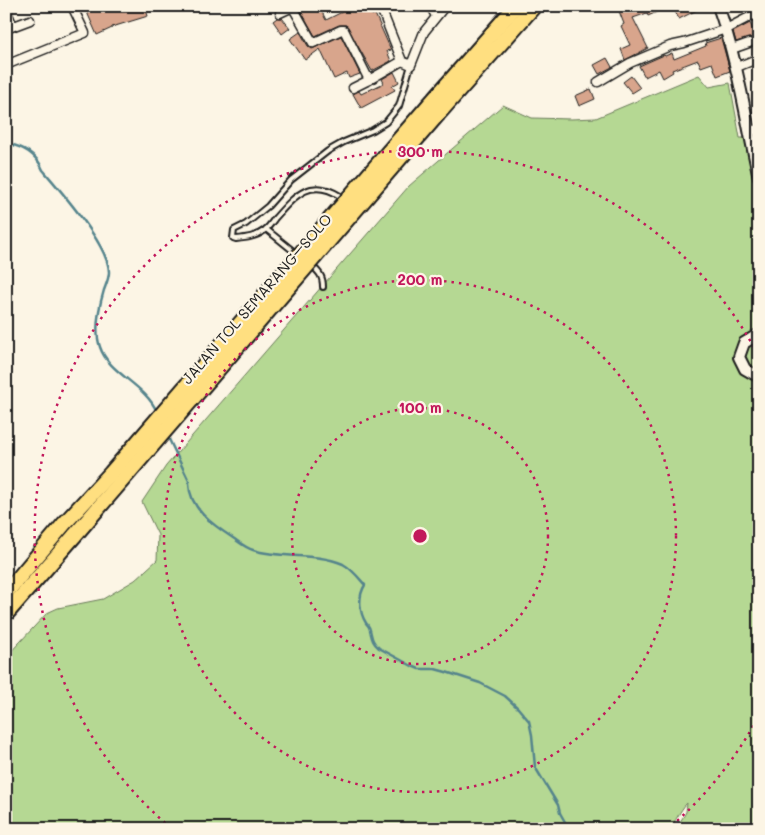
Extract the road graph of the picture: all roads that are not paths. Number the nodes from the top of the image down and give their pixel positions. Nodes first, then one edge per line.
1 (82, 6) edge
2 (380, 6) edge
3 (430, 6) edge
4 (445, 6) edge
5 (516, 6) edge
6 (534, 6) edge
7 (718, 6) edge
8 (72, 7) edge
9 (293, 7) edge
10 (6, 10) edge
11 (759, 12) edge
12 (280, 13) dead end
13 (436, 16) junction
14 (30, 20) dead end
15 (10, 27) edge
16 (726, 29) junction
17 (749, 43) dead end
18 (732, 49) junction
19 (759, 58) edge
20 (402, 61) junction
21 (411, 64) junction
22 (6, 65) edge
23 (737, 68) junction
24 (369, 80) junction
25 (598, 82) dead end
26 (353, 88) dead end
27 (434, 110) junction
28 (754, 130) edge
29 (756, 153) edge
30 (759, 177) edge
31 (340, 196) dead end
32 (266, 229) junction
33 (323, 287) dead end
34 (759, 334) edge
35 (759, 377) edge
36 (6, 593) edge
37 (6, 614) edge

1 - 8 street
2 - 20 street
3 - 13 street
4 - 13 street
5 - 27 highway, JALAN TOL SEMARANG–SOLO
6 - 27 highway, JALAN TOL SEMARANG–SOLO
7 - 16 street
8 - 22 street
9 - 12 street
9 - 24 street
10 - 15 street
11 - 16 street
13 - 21 street
14 - 15 street
16 - 18 street
16 - 25 street
17 - 18 street
18 - 23 street
19 - 23 street
20 - 21 street
20 - 24 street
21 - 32 lane
23 - 28 street
24 - 26 street
27 - 36 highway, JALAN TOL SEMARANG–SOLO, bridge
27 - 37 highway, JALAN TOL SEMARANG–SOLO, bridge
28 - 29 street
29 - 30 street
31 - 32 lane
32 - 33 lane
34 - 35 street

